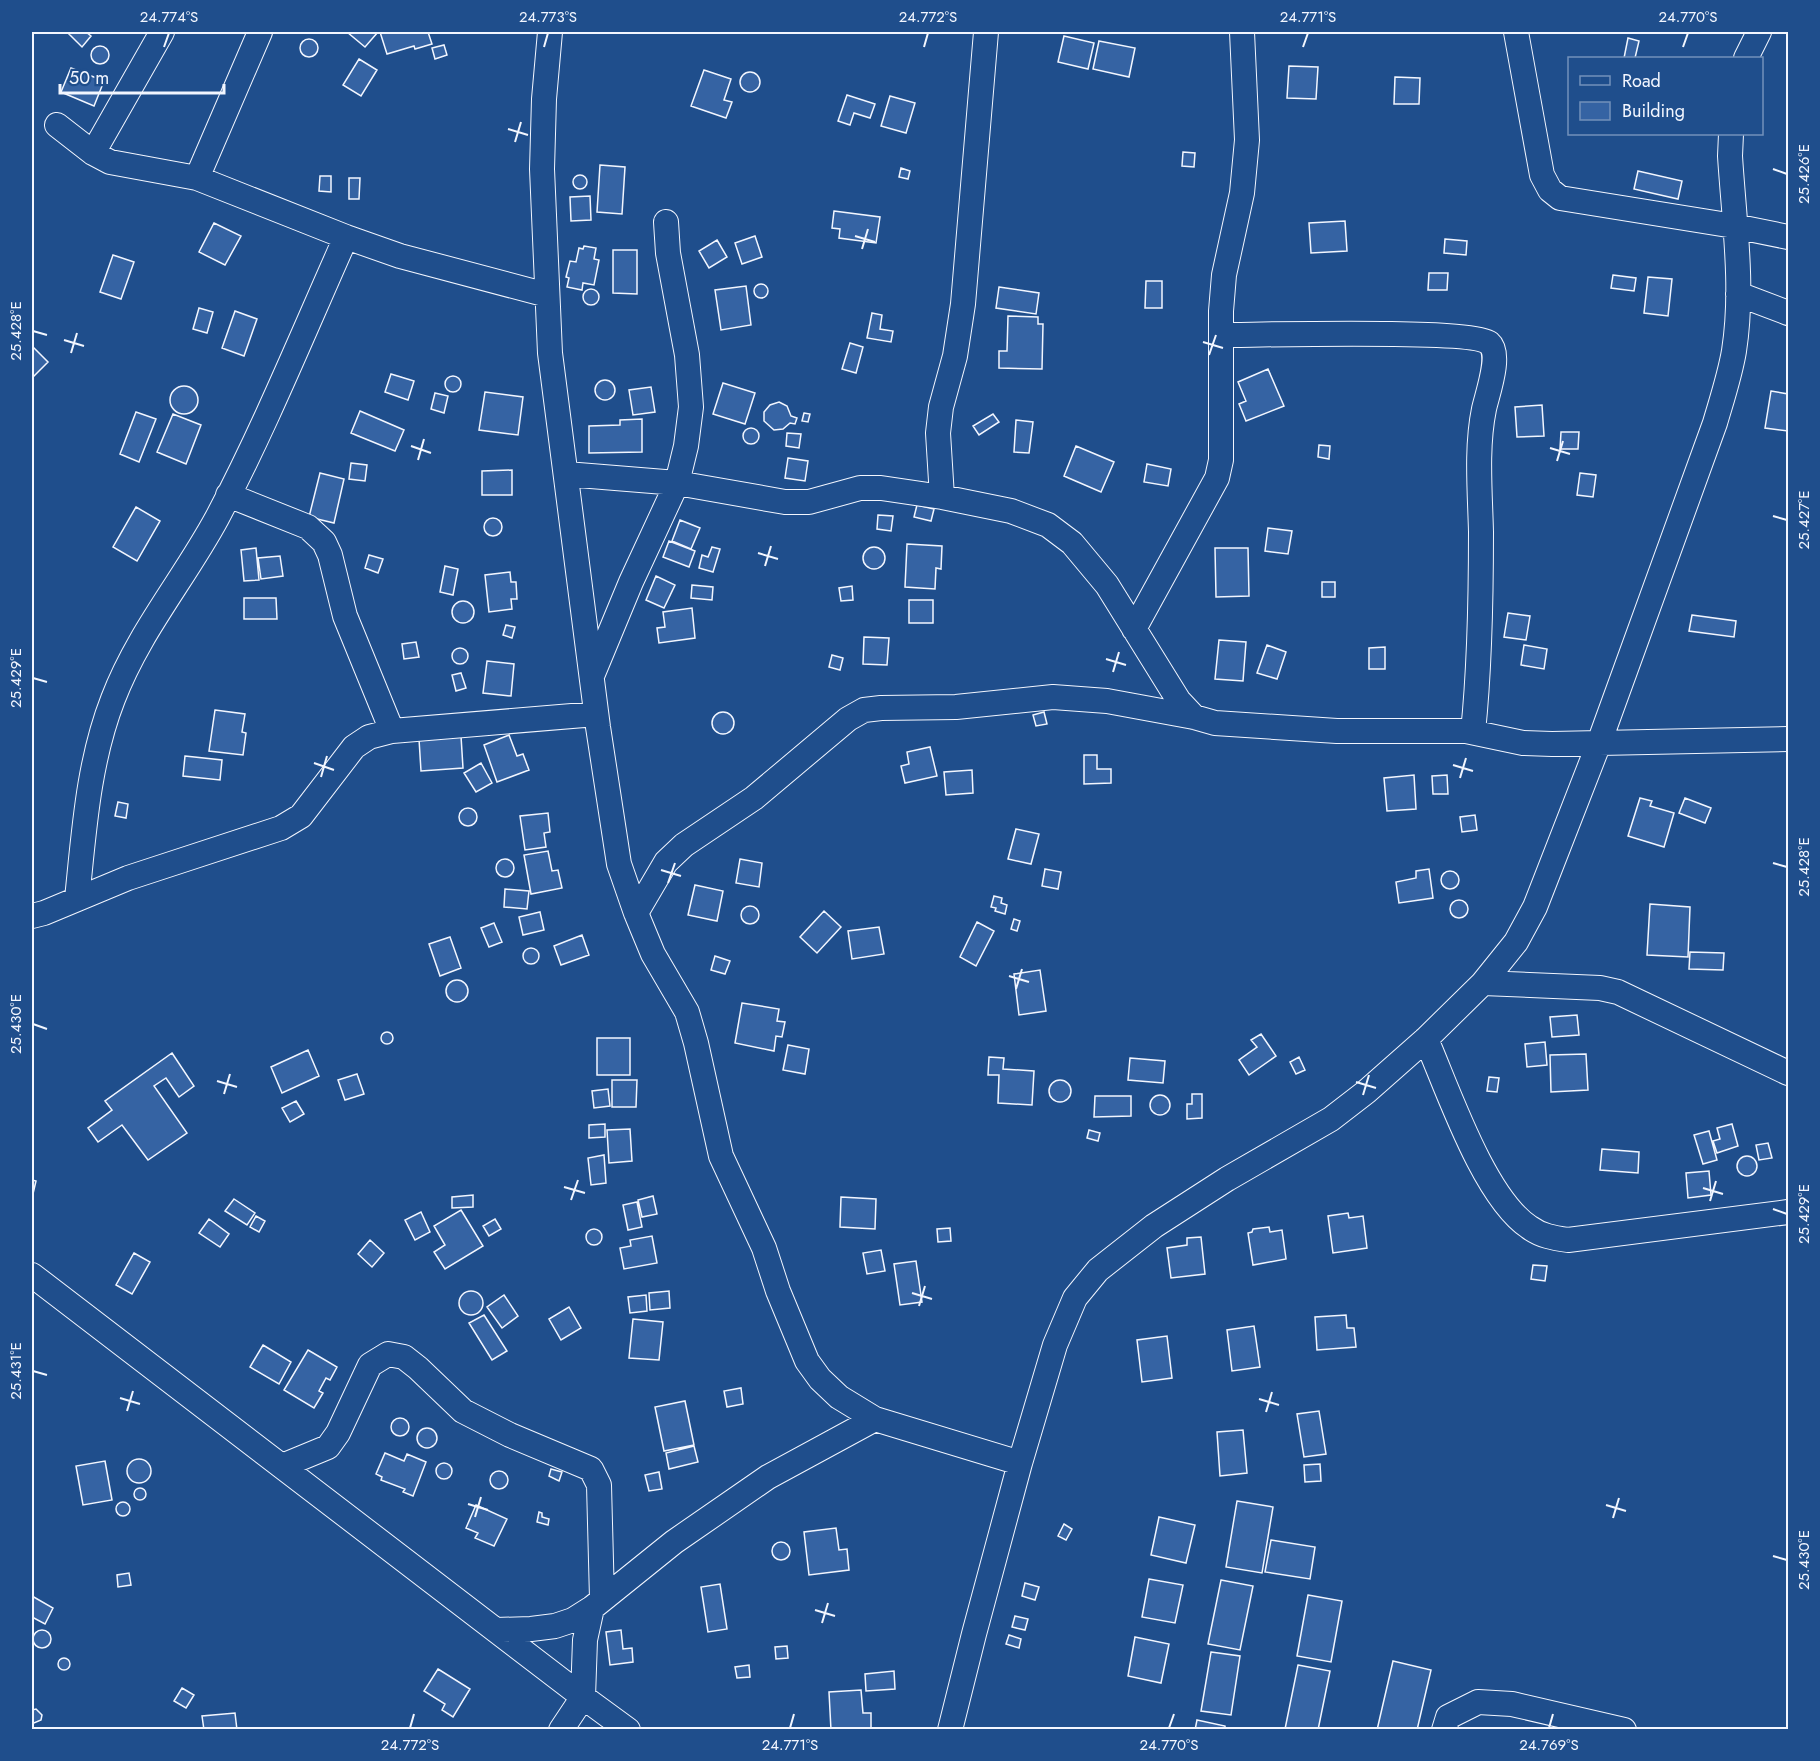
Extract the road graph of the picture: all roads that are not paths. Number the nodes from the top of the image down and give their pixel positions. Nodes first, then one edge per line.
1 (162, 32) edge
2 (260, 32) edge
3 (550, 32) edge
4 (986, 32) edge
5 (1242, 32) edge
6 (1516, 32) edge
7 (1759, 32) edge
8 (1746, 57) edge
9 (57, 125) dead end
10 (1731, 135) edge
11 (93, 153) junction
12 (197, 178) junction
13 (666, 222) dead end
14 (1734, 226) junction
15 (346, 237) junction
16 (1788, 237) edge
17 (1738, 294) junction
18 (547, 295) junction
19 (1788, 313) edge
20 (1221, 335) junction
21 (566, 474) junction
22 (678, 483) junction
23 (228, 495) junction
24 (942, 497) junction
25 (1134, 629) junction
26 (592, 677) junction
27 (596, 714) junction
28 (1194, 717) junction
29 (392, 731) junction
30 (1473, 732) junction
31 (1788, 739) edge
32 (1599, 743) junction
33 (77, 899) junction
34 (636, 913) junction
35 (32, 916) edge
36 (1483, 983) junction
37 (1426, 1039) junction
38 (1788, 1073) edge
39 (1788, 1212) edge
40 (32, 1275) edge
41 (875, 1419) junction
42 (1020, 1463) junction
43 (282, 1466) junction
44 (597, 1604) junction
45 (496, 1630) junction
46 (583, 1697) junction
47 (561, 1730) edge
48 (628, 1730) edge
49 (950, 1730) edge
50 (1443, 1730) edge
51 (1624, 1730) edge

1 - 11 street
2 - 12 street
3 - 18 street
4 - 24 street
5 - 20 street
6 - 14 street
7 - 8 street
9 - 11 street
10 - 14 street
11 - 12 street
12 - 15 street
13 - 22 street
14 - 16 street
14 - 17 street
15 - 18 street
15 - 23 street
17 - 19 street
17 - 32 street
18 - 21 street
20 - 25 street
20 - 30 street
21 - 22 street
21 - 26 street
22 - 24 street
22 - 26 street
23 - 29 street
23 - 33 street
24 - 25 street
25 - 28 street
26 - 27 street
27 - 29 street
27 - 34 street
28 - 30 street
28 - 34 street
29 - 33 street
30 - 32 street
31 - 32 street
32 - 36 street
33 - 35 street
34 - 41 street
36 - 37 street
36 - 38 street
37 - 39 street
37 - 42 street
40 - 43 street
41 - 42 street
41 - 44 street
42 - 49 street
43 - 44 street
43 - 45 street
44 - 45 street
44 - 46 street
45 - 46 street
46 - 47 street
46 - 48 street
50 - 51 street

